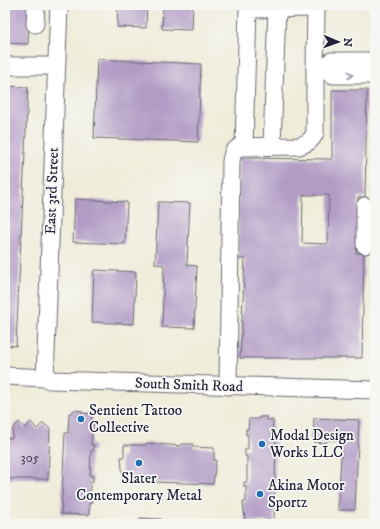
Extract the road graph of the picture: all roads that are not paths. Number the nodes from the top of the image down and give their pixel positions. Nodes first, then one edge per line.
1 (36, 5) edge
2 (59, 5) edge
3 (316, 7) edge
4 (277, 8) junction
5 (35, 24) dead end
6 (375, 61) edge
7 (5, 66) edge
8 (56, 66) junction
9 (320, 69) junction
10 (375, 75) edge
11 (244, 146) junction
12 (272, 146) junction
13 (366, 205) edge
14 (365, 245) edge
15 (5, 376) edge
16 (45, 378) junction
17 (228, 386) junction
18 (374, 391) edge

1 - 5 street
2 - 8 street, East 3rd Street
3 - 4 street
3 - 9 street
4 - 11 street
4 - 12 street
6 - 9 street
7 - 8 street
8 - 16 street, East 3rd Street
9 -> 10 street
9 - 12 street
11 - 12 street
11 - 17 street
13 - 14 street
15 - 16 street, South Smith Road
16 - 17 street, South Smith Road
17 - 18 street, South Smith Road

